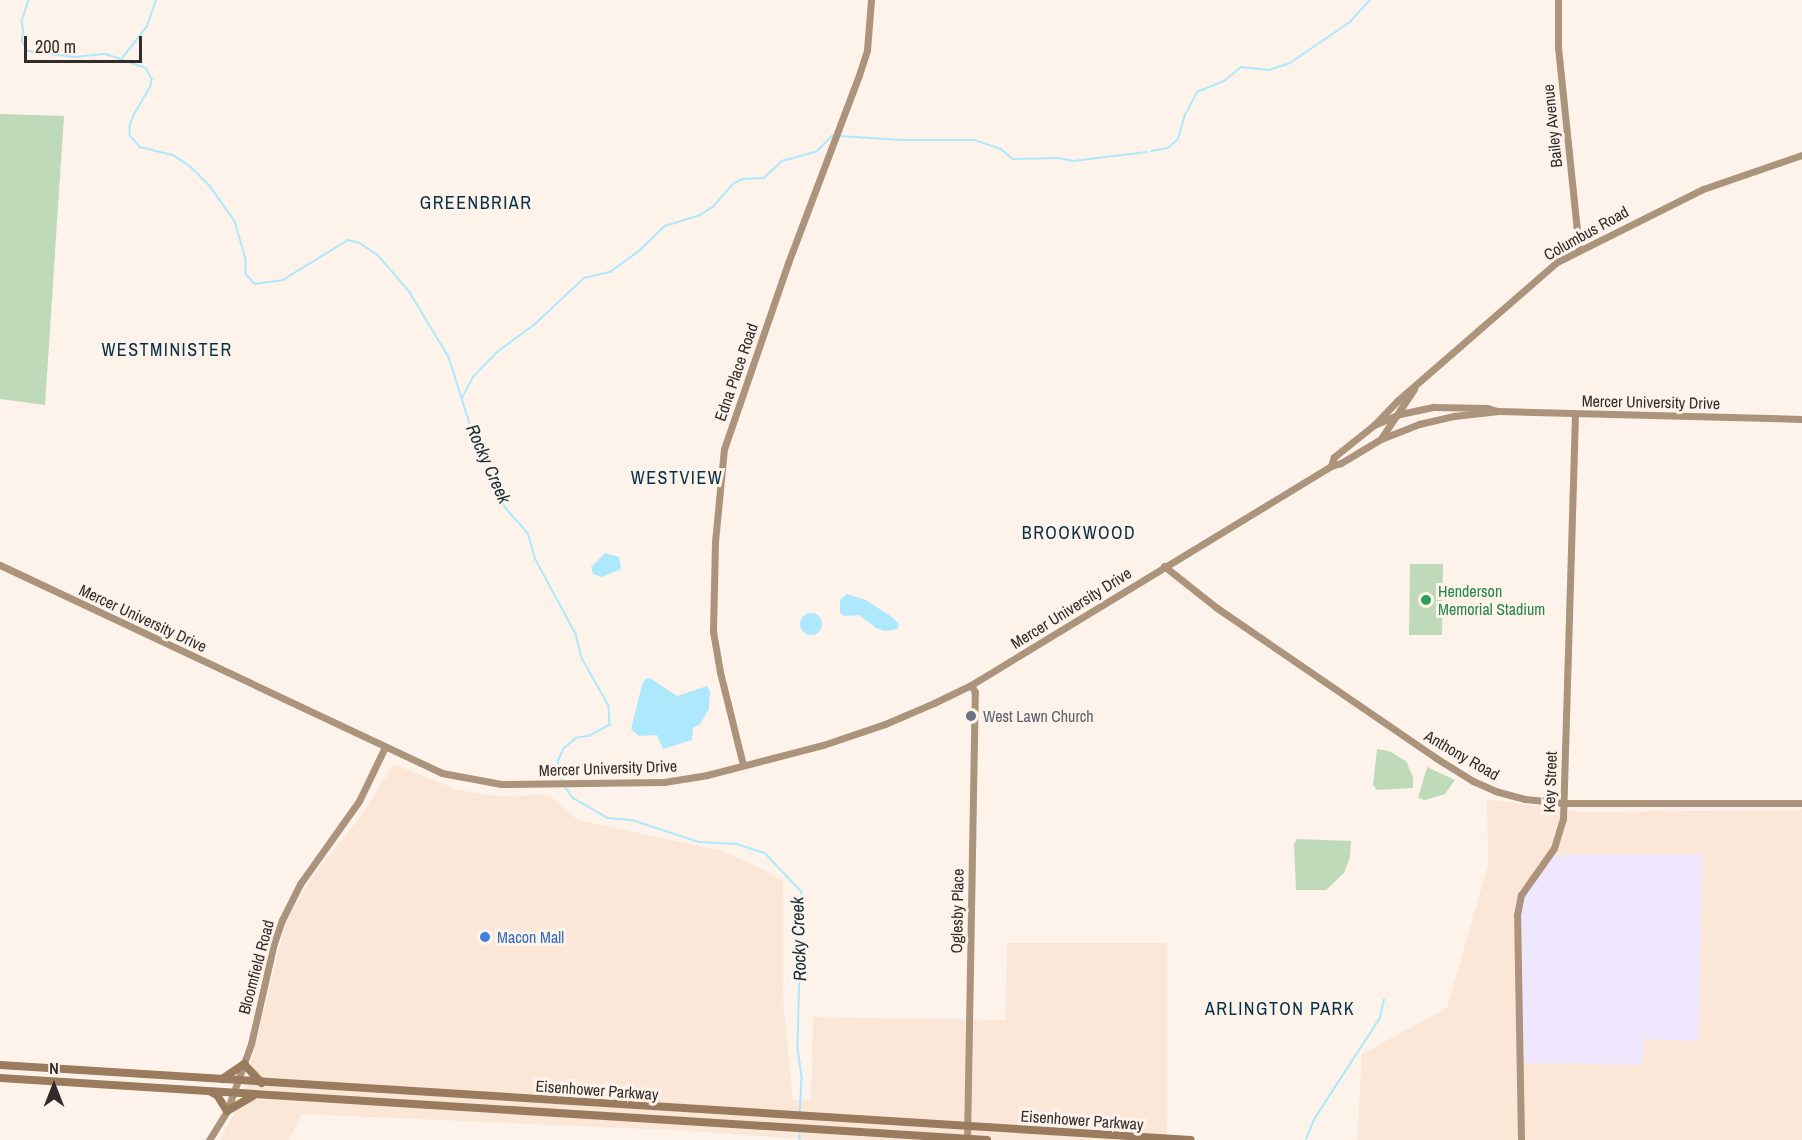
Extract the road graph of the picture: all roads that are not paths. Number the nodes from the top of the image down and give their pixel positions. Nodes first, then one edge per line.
1 (871, 0) edge
2 (1558, 0) edge
3 (1802, 155) edge
4 (1579, 250) junction
5 (1415, 388) junction
6 (1499, 411) junction
7 (1400, 414) junction
8 (1575, 414) junction
9 (1802, 419) edge
10 (1374, 425) junction
11 (1381, 439) junction
12 (1331, 466) junction
13 (0, 565) edge
14 (1164, 566) junction
15 (971, 685) junction
16 (385, 747) junction
17 (744, 765) junction
18 (1564, 803) junction
19 (1802, 803) edge
20 (244, 1064) junction
21 (0, 1065) edge
22 (0, 1078) edge
23 (221, 1079) junction
24 (238, 1081) junction
25 (262, 1083) junction
26 (204, 1089) junction
27 (234, 1091) junction
28 (261, 1094) junction
29 (227, 1111) junction
30 (968, 1126) junction
31 (967, 1139) edge
32 (209, 1140) edge
33 (987, 1140) edge
34 (1191, 1140) edge
35 (1521, 1140) edge

1 - 17 street, Edna Place Road
2 - 4 street, Bailey Avenue
3 - 4 street, Columbus Road
4 - 5 street, Columbus Road
5 - 7 street, Columbus Road
5 - 10 street, Columbus Road
6 - 7 street, Mercer University Drive
6 - 8 street, Mercer University Drive
6 - 11 street, Mercer University Drive
7 - 10 street, Mercer University Drive
7 - 11 street, Columbus Road
8 - 9 street, Mercer University Drive
8 - 18 street, Key Street
10 - 12 street, Mercer University Drive
11 - 12 street, Mercer University Drive
12 - 14 street, Mercer University Drive
13 - 16 street, Mercer University Drive
14 - 15 street, Mercer University Drive
14 - 18 street, Anthony Road
15 - 17 street, Mercer University Drive
15 - 30 street, Oglesby Place
16 - 17 street, Mercer University Drive
16 - 20 street, Bloomfield Road
18 - 19 street, Anthony Road
18 - 35 street, Key Street
20 - 23 main road
20 - 24 street, Bloomfield Road
20 - 25 main road
21 - 23 main road, Eisenhower Parkway
22 - 26 main road, Eisenhower Parkway
23 - 24 main road, Eisenhower Parkway
24 - 25 main road, Eisenhower Parkway
24 - 27 street, Bloomfield Road
25 - 30 main road, Eisenhower Parkway
26 - 27 main road, Eisenhower Parkway
26 - 29 main road
27 - 28 main road, Eisenhower Parkway
27 - 29 street, Bloomfield Road
28 - 29 main road
28 - 31 main road, Eisenhower Parkway
29 - 32 street, Bloomfield Road
30 - 31 street, Oglesby Place
30 - 34 main road, Eisenhower Parkway
31 - 33 main road, Eisenhower Parkway

